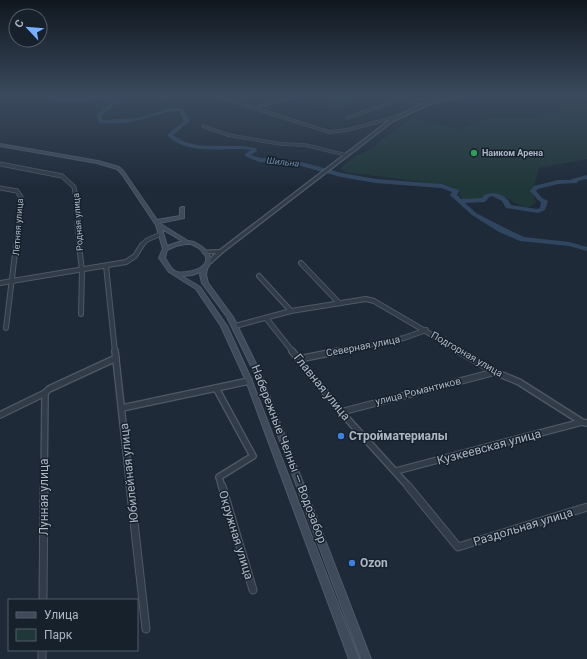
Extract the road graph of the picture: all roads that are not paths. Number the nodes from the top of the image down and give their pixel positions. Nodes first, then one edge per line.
1 (205, 127) edge
2 (313, 127) edge
3 (360, 127) edge
4 (381, 127) edge
5 (0, 145) edge
6 (346, 154) junction
7 (0, 164) edge
8 (0, 188) edge
9 (182, 208) dead end
10 (157, 224) junction
11 (161, 234) junction
12 (188, 243) junction
13 (165, 249) junction
14 (221, 251) junction
15 (205, 252) junction
16 (301, 263) dead end
17 (106, 266) junction
18 (207, 266) junction
19 (82, 270) junction
20 (178, 274) junction
21 (259, 276) dead end
22 (13, 281) junction
23 (0, 283) edge
24 (339, 303) junction
25 (291, 311) junction
26 (81, 314) dead end
27 (266, 318) junction
28 (235, 326) junction
29 (6, 328) dead end
30 (426, 330) junction
31 (116, 358) junction
32 (299, 359) junction
33 (495, 372) junction
34 (249, 381) junction
35 (216, 388) junction
36 (45, 394) junction
37 (122, 408) junction
38 (341, 412) junction
39 (0, 414) edge
40 (585, 422) edge
41 (396, 471) junction
42 (587, 507) edge
43 (458, 547) joint
44 (253, 590) dead end
45 (43, 599) edge
46 (146, 629) dead end
47 (354, 659) edge
48 (366, 659) edge

1 - 6 street
2 - 3 street
4 - 6 street
5 - 10 main road, Набережные Челны — Водозабор
6 - 14 street
7 - 19 street, Родная улица
8 - 22 street, Летняя улица
9 - 10 main road
10 - 11 main road, Набережные Челны — Водозабор
10 - 12 main road, Набережные Челны — Водозабор
11 - 13 main road, Набережные Челны — Водозабор
11 - 17 street
12 - 13 main road
12 - 15 main road, Набережные Челны — Водозабор
13 - 20 main road, Набережные Челны — Водозабор
14 - 15 street
14 - 18 street
15 - 18 main road, Набережные Челны — Водозабор
16 - 24 street
17 - 19 street
17 - 31 street, Юбилейная улица
18 - 20 main road
18 - 28 main road, Набережные Челны — Водозабор
19 - 22 street
19 - 26 street, Родная улица
20 - 34 main road, Набережные Челны — Водозабор
21 - 25 street
22 - 23 street
22 - 29 street, Летняя улица
24 - 25 street
24 - 30 street, Подгорная улица
25 - 27 street
27 - 28 street
27 - 32 street, Главная улица
28 - 48 main road, Набережные Челны — Водозабор
30 - 32 street, Северная улица
30 - 33 street, Подгорная улица
31 - 36 street
31 - 37 street, Юбилейная улица
32 - 38 street, Главная улица
33 - 38 street, улица Романтиков
33 - 40 street, Подгорная улица
34 - 35 street
34 - 47 main road, Набережные Челны — Водозабор
35 - 37 street
35 - 44 street, Окружная улица
36 - 39 street
36 - 45 street, Лунная улица
37 - 46 street, Юбилейная улица
38 - 41 street, Главная улица
40 - 41 street, Кузкеевская улица
41 - 43 street, Главная улица
42 - 43 street, Раздольная улица

